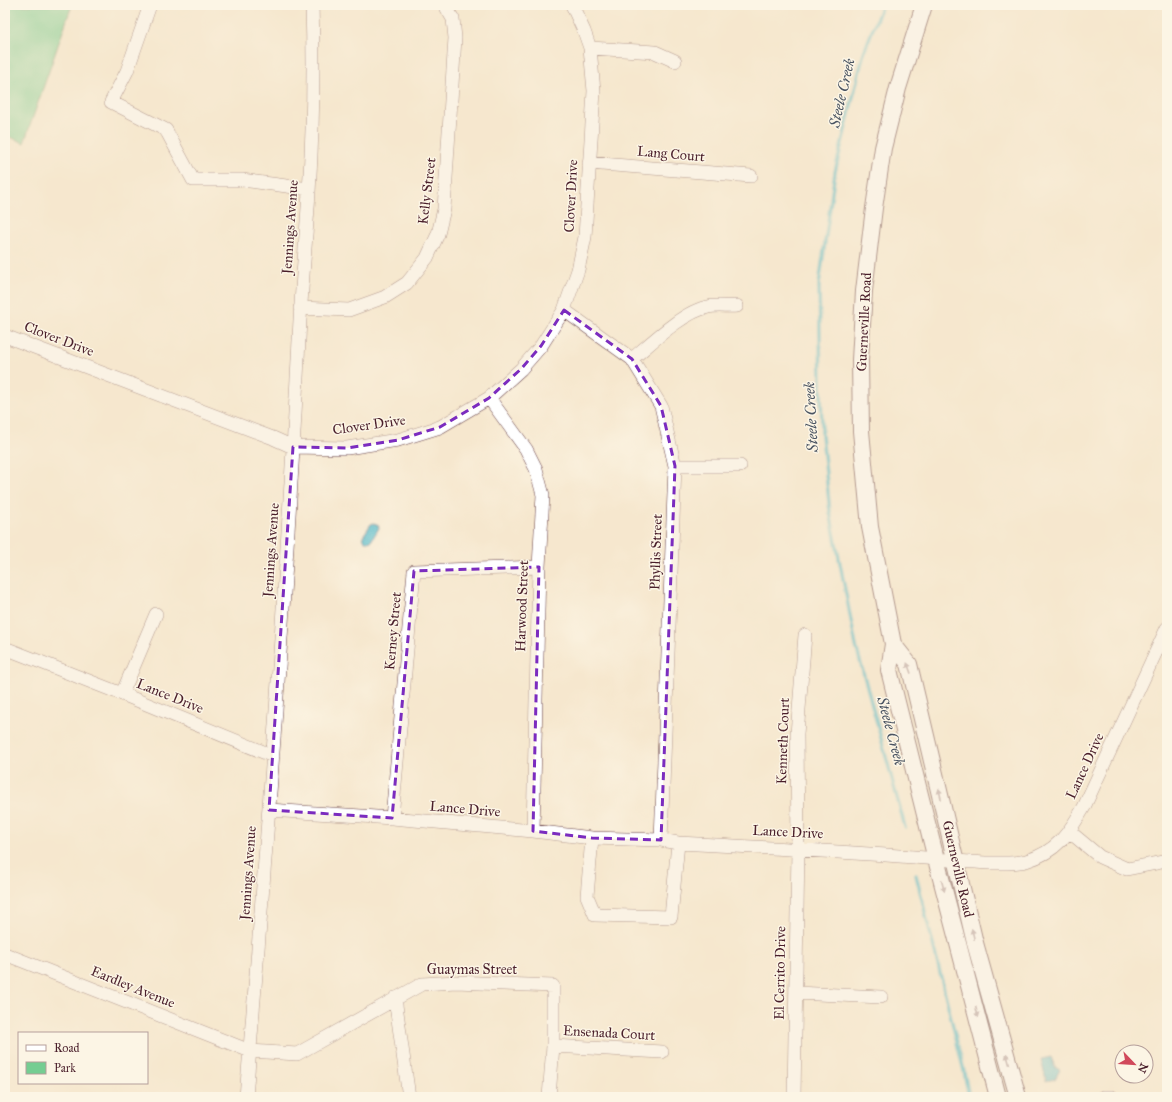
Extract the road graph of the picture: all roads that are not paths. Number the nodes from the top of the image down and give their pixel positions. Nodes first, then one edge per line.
1 (150, 5) edge
2 (312, 5) edge
3 (572, 5) edge
4 (924, 5) edge
5 (446, 7) dead end
6 (590, 48) junction
7 (675, 61) dead end
8 (589, 163) junction
9 (751, 176) dead end
10 (309, 189) junction
11 (736, 306) dead end
12 (300, 308) junction
13 (564, 310) junction
14 (5, 336) edge
15 (632, 359) junction
16 (489, 398) junction
17 (293, 447) junction
18 (675, 466) junction
19 (740, 466) dead end
20 (539, 567) junction
21 (156, 614) dead end
22 (1167, 628) edge
23 (805, 635) dead end
24 (893, 644) junction
25 (5, 648) edge
26 (1162, 652) edge
27 (122, 694) junction
28 (273, 756) junction
29 (269, 810) junction
30 (392, 818) junction
31 (533, 831) junction
32 (1070, 832) junction
33 (592, 838) junction
34 (661, 840) junction
35 (678, 843) junction
36 (798, 849) junction
37 (936, 859) junction
38 (1167, 861) edge
39 (956, 862) junction
40 (5, 954) edge
41 (796, 993) junction
42 (881, 997) dead end
43 (395, 998) junction
44 (553, 1046) junction
45 (250, 1051) junction
46 (662, 1052) dead end
47 (246, 1097) edge
48 (409, 1097) edge
49 (549, 1097) edge
50 (794, 1097) edge
51 (998, 1097) edge
52 (1018, 1097) edge
53 (1103, 1097) edge
54 (1112, 1097) edge

1 - 10 street
2 - 10 street, Jennings Avenue
3 - 6 street, Clover Drive
4 - 24 main road, Guerneville Road
5 - 12 street, Kelly Street
6 - 7 street
6 - 8 street, Clover Drive
8 - 9 street, Lang Court
8 - 13 street, Clover Drive
10 - 12 street, Jennings Avenue
11 - 15 street
12 - 17 street, Jennings Avenue
13 - 15 street, Phyllis Street
13 - 16 street, Clover Drive
14 - 17 street, Clover Drive
15 - 18 street, Phyllis Street
16 - 17 street, Clover Drive
16 - 20 street, Harwood Street
17 - 28 street, Jennings Avenue
18 - 19 street
18 - 34 street, Phyllis Street
20 - 30 street, Kerney Street
20 - 31 street, Harwood Street
21 - 27 street, Lance Drive
22 - 26 street, Lance Drive
23 - 36 street, Kenneth Court
24 - 37 main road, Guerneville Road
39 -> 24 main road, Guerneville Road
25 - 27 street, Lance Drive
26 - 32 street, Lance Drive
27 - 28 street, Lance Drive
28 - 29 street, Jennings Avenue
29 - 30 street, Lance Drive
29 - 45 street, Jennings Avenue
30 - 31 street, Lance Drive
31 - 33 street, Lance Drive
32 - 38 street
32 - 39 street, Lance Drive
33 - 34 street, Lance Drive
33 - 35 street
34 - 35 street, Lance Drive
35 - 36 street, Lance Drive
36 - 37 street, Lance Drive
36 - 41 street, El Cerrito Drive
37 - 39 street, Lance Drive
37 -> 51 main road, Guerneville Road
52 -> 39 main road, Guerneville Road
40 - 45 street, Eardley Avenue
41 - 42 street
41 - 50 street, El Cerrito Drive
43 - 44 street, Guaymas Street
43 - 45 street, Guaymas Street
43 - 48 street
44 - 46 street, Ensenada Court
44 - 49 street, Guaymas Street
45 - 47 street, Jennings Avenue
53 - 54 street

